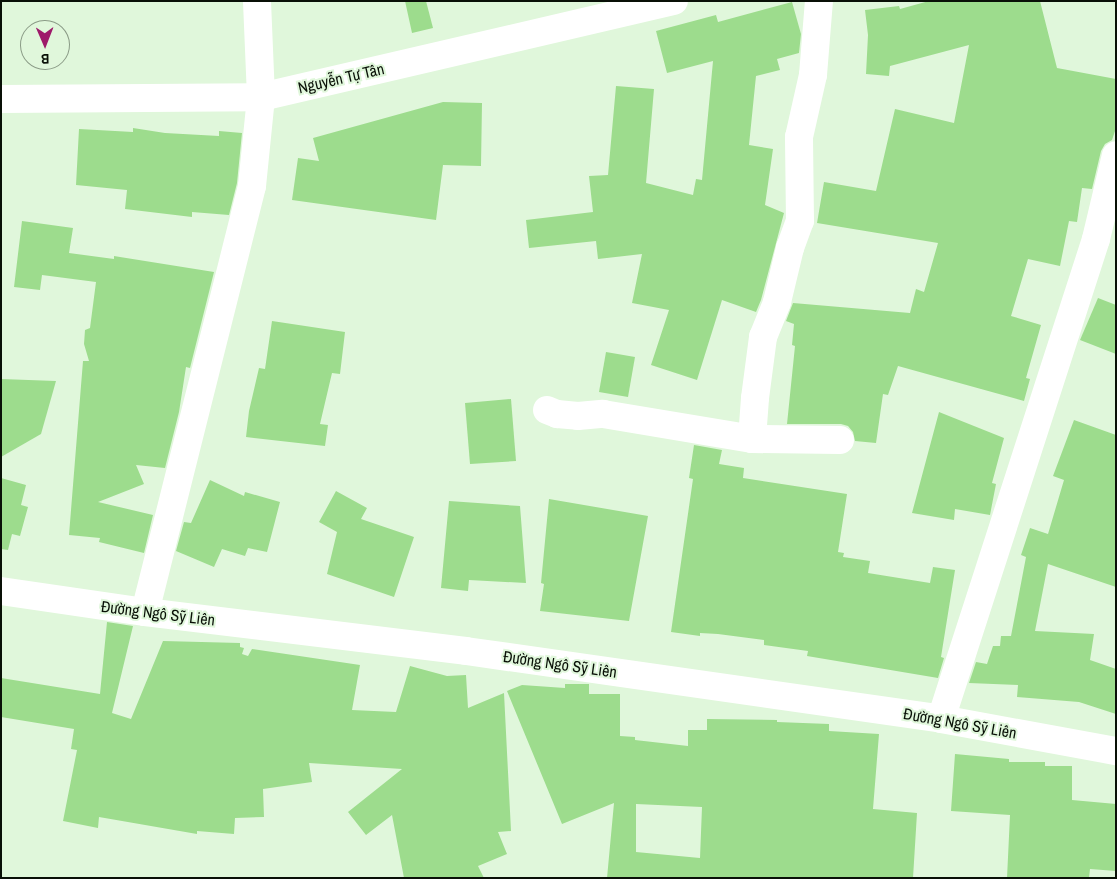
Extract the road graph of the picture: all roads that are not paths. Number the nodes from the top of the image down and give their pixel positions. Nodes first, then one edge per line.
1 (257, 1) edge
2 (674, 1) edge
3 (819, 1) edge
4 (261, 97) junction
5 (1, 99) edge
6 (1116, 155) edge
7 (547, 410) dead end
8 (752, 439) junction
9 (840, 440) dead end
10 (1, 592) edge
11 (145, 612) junction
12 (941, 719) junction
13 (1116, 751) edge

1 - 4 street
2 - 4 street, Nguyễn Tự Tân
3 - 8 street
4 - 5 street, Nguyễn Tự Tân
4 - 11 street
6 - 12 street
7 - 8 street
8 - 9 street
10 - 11 street, Đường Ngô Sỹ Liên
11 - 12 street, Đường Ngô Sỹ Liên
12 - 13 street, Đường Ngô Sỹ Liên

